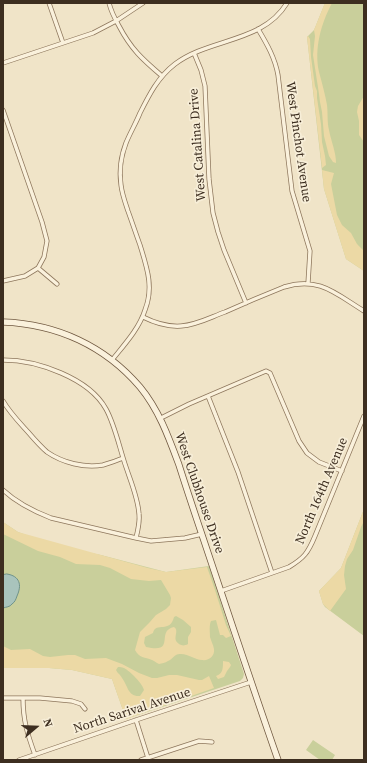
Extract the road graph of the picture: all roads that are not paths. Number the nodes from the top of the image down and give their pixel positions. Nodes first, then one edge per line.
1 (49, 3) edge
2 (109, 3) edge
3 (143, 3) edge
4 (287, 3) edge
5 (116, 21) junction
6 (258, 29) junction
7 (63, 43) junction
8 (194, 53) junction
9 (3, 63) edge
10 (162, 76) junction
11 (3, 110) edge
12 (38, 268) junction
13 (3, 281) edge
14 (308, 283) junction
15 (57, 284) dead end
16 (246, 303) junction
17 (364, 311) edge
18 (143, 317) junction
19 (3, 322) edge
20 (3, 360) edge
21 (112, 360) junction
22 (208, 396) junction
23 (3, 401) edge
24 (364, 416) edge
25 (161, 418) junction
26 (123, 458) junction
27 (342, 471) junction
28 (3, 490) edge
29 (202, 534) junction
30 (136, 538) junction
31 (272, 573) junction
32 (221, 591) junction
33 (251, 682) junction
34 (3, 698) edge
35 (23, 698) junction
36 (86, 709) dead end
37 (136, 720) junction
38 (212, 742) dead end
39 (35, 755) junction
40 (148, 758) junction
41 (19, 760) edge
42 (141, 760) edge
43 (278, 760) edge

1 - 7 street
2 - 5 street
3 - 5 street
4 - 6 street
5 - 7 street
5 - 10 street
6 - 8 street
6 - 14 street, West Pinchot Avenue
7 - 9 street
8 - 10 street
8 - 16 street, West Catalina Drive
10 - 18 street
11 - 12 street
12 - 13 street
12 - 15 street
14 - 16 street
14 - 17 street
16 - 18 street
18 - 21 street
19 - 21 street, West Clubhouse Drive
20 - 26 street
21 - 25 street, West Clubhouse Drive
22 - 25 street
22 - 27 street
22 - 31 street
23 - 26 street
24 - 27 street, North 164th Avenue
25 - 29 street, West Clubhouse Drive
26 - 30 street
27 - 31 street, North 164th Avenue
28 - 30 street
29 - 30 street
29 - 32 street, West Clubhouse Drive
31 - 32 street, North 164th Avenue
32 - 33 street, West Clubhouse Drive
33 - 37 street, North Sarival Avenue
33 - 43 street, West Clubhouse Drive
34 - 35 street
35 - 36 street
35 - 39 street
37 - 39 street, North Sarival Avenue
37 - 40 street
38 - 40 street
39 - 41 street, North Sarival Avenue
40 - 42 street

